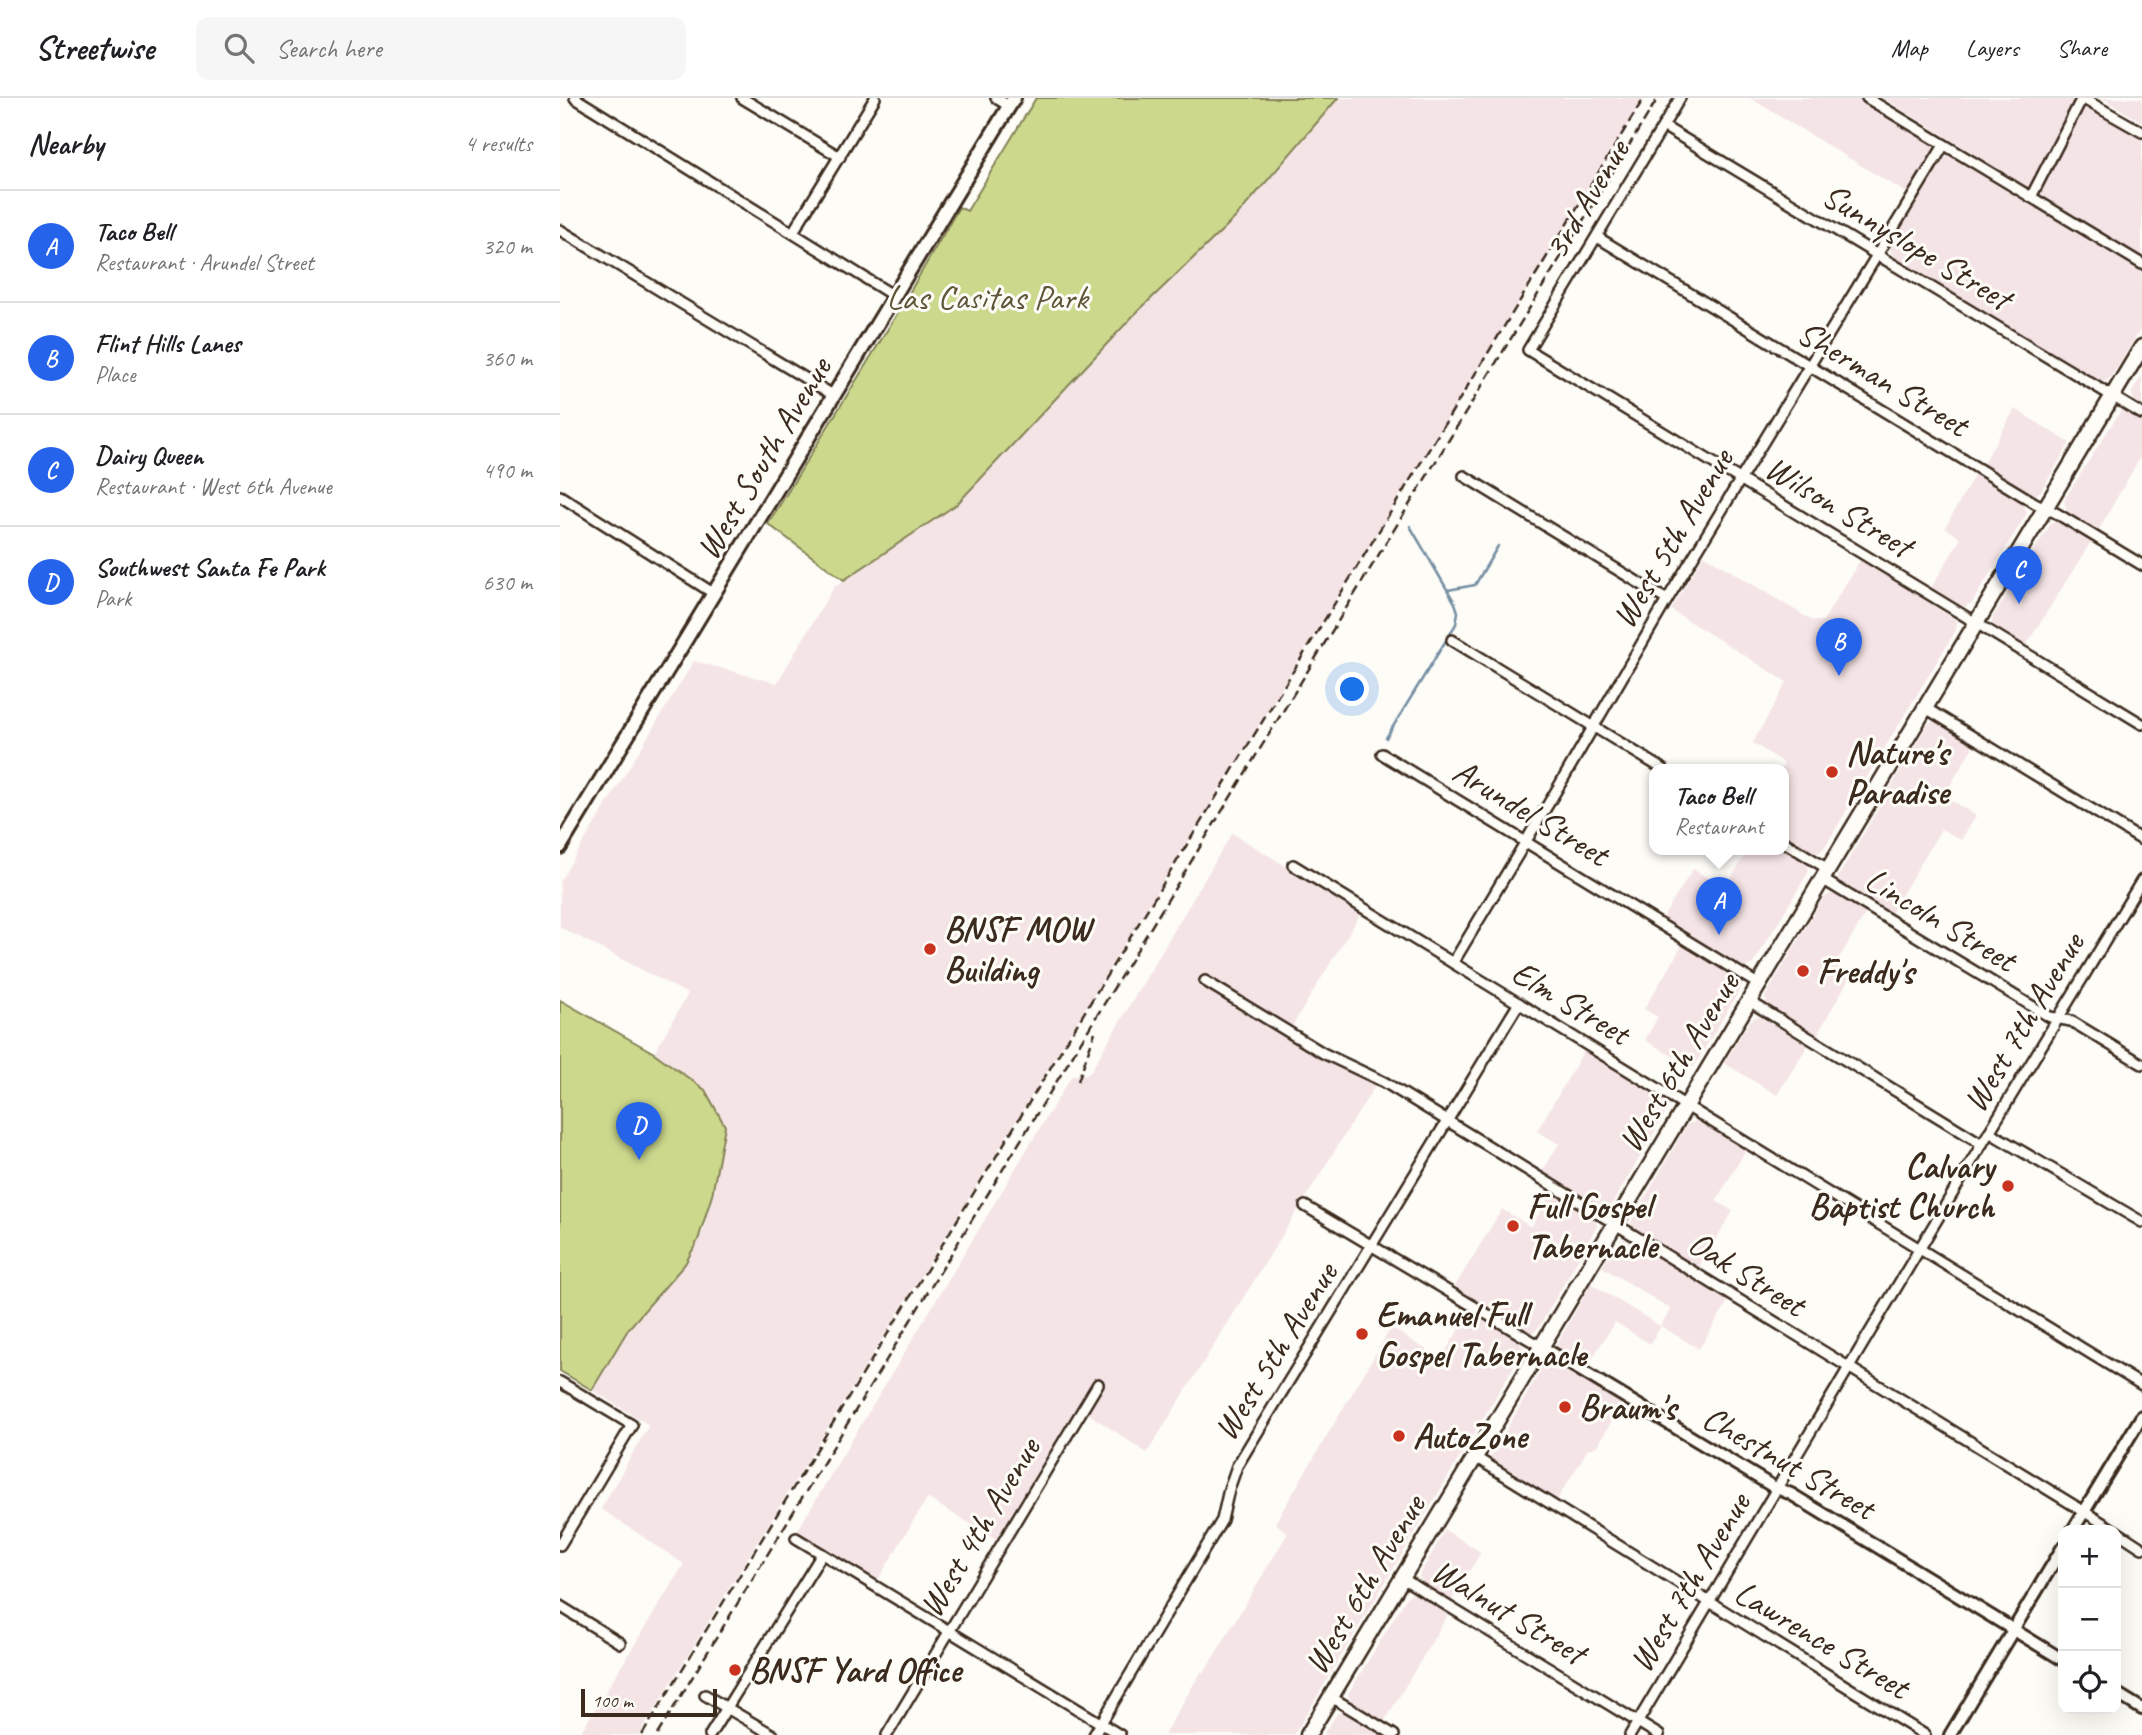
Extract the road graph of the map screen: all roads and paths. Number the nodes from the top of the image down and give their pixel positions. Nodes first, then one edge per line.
1 (575, 98) edge
2 (742, 98) edge
3 (875, 98) edge
4 (996, 98) edge
5 (1680, 98) edge
6 (1867, 98) edge
7 (2082, 98) edge
8 (1012, 102) edge
9 (1663, 126) junction
10 (2142, 132) edge
11 (1944, 145) junction
12 (840, 157) junction
13 (2031, 197) junction
14 (560, 230) edge
15 (793, 233) junction
16 (1597, 237) junction
17 (1878, 254) junction
18 (2142, 264) edge
19 (1563, 293) joint
20 (894, 296) junction
21 (2142, 347) edge
22 (1809, 366) junction
23 (834, 395) junction
24 (2112, 396) junction
25 (2142, 414) edge
26 (1464, 477) dead end
27 (1740, 479) junction
28 (560, 496) edge
29 (2045, 508) junction
30 (2142, 565) edge
31 (713, 593) junction
32 (1667, 600) junction
33 (1975, 623) junction
34 (1452, 640) dead end
35 (1924, 707) junction
36 (2142, 724) edge
37 (1593, 726) junction
38 (1382, 754) dead end
39 (1655, 764) edge
40 (2142, 840) edge
41 (1526, 842) junction
42 (1789, 846) edge
43 (560, 847) edge
44 (1293, 865) dead end
45 (1825, 874) junction
46 (2142, 880) edge
47 (1453, 963) junction
48 (1205, 981) dead end
49 (1758, 984) junction
50 (1749, 1001) junction
51 (1519, 1003) junction
52 (2057, 1019) junction
53 (2142, 1064) edge
54 (1687, 1105) junction
55 (1448, 1121) junction
56 (1989, 1132) junction
57 (1982, 1144) junction
58 (1305, 1206) dead end
59 (2142, 1222) edge
60 (1615, 1225) junction
61 (1372, 1246) junction
62 (1920, 1249) junction
63 (1542, 1347) junction
64 (1849, 1369) junction
65 (560, 1382) edge
66 (1098, 1384) dead end
67 (2142, 1385) edge
68 (2142, 1416) edge
69 (1475, 1457) junction
70 (1777, 1488) junction
71 (2085, 1512) junction
72 (2076, 1525) edge
73 (2106, 1525) edge
74 (2121, 1535) edge
75 (796, 1538) dead end
76 (560, 1545) edge
77 (2142, 1548) edge
78 (822, 1554) junction
79 (2058, 1555) edge
80 (1402, 1578) junction
81 (1709, 1603) junction
82 (560, 1606) edge
83 (2013, 1629) junction
84 (950, 1631) junction
85 (620, 1643) dead end
86 (2058, 1657) edge
87 (705, 1695) dead end
88 (2121, 1696) edge
89 (1331, 1697) junction
90 (727, 1707) junction
91 (2142, 1710) edge
92 (1638, 1722) junction
93 (1101, 1724) junction
94 (710, 1735) edge
95 (773, 1735) edge
96 (887, 1735) edge
97 (1094, 1735) edge
98 (1120, 1735) edge
99 (1308, 1735) edge
100 (1394, 1735) edge
101 (1630, 1735) edge
102 (1659, 1735) edge
103 (1926, 1735) edge
104 (1950, 1735) edge

1 - 15 street
2 - 12 street
3 - 12 street
4 - 8 street
5 - 9 street, 3rd Avenue
6 - 11 street
7 - 10 street
7 - 13 street
8 - 20 main road, West South Avenue
9 - 16 street, 3rd Avenue
9 - 17 street, Sunnyslope Street
11 - 13 street
11 - 17 street, West 5th Avenue
12 - 15 street
13 - 18 street
14 - 23 street
15 - 20 street
16 - 19 street, 3rd Avenue
16 - 22 street, Sherman Street
17 - 22 street, West 5th Avenue
17 - 24 street, Sunnyslope Street
19 - 27 street, Wilson Street
20 - 23 main road, West South Avenue
21 - 24 main road, West 6th Avenue
22 - 27 street, West 5th Avenue
22 - 29 street, Sherman Street
23 - 31 main road, West South Avenue
24 - 25 street, Sunnyslope Street
24 - 29 main road, West 6th Avenue
26 - 32 street
27 - 32 street, West 5th Avenue
27 - 33 street, Wilson Street
28 - 31 street
29 - 30 street, Sherman Street
29 - 33 main road, West 6th Avenue
31 - 43 main road, West South Avenue
32 - 37 street, West 5th Avenue
33 - 35 main road, West 6th Avenue
33 - 36 street, Wilson Street
34 - 37 street
35 - 40 street
35 - 45 main road, West 6th Avenue
37 - 39 street
37 - 41 street, West 5th Avenue
38 - 41 street, Arundel Street
41 - 47 street, West 5th Avenue
41 - 49 street, Arundel Street
42 - 45 street, Lincoln Street
44 - 47 street, Elm Street
45 - 49 main road, West 6th Avenue
45 - 52 street, Lincoln Street
46 - 52 street, West 7th Avenue
47 - 51 street, Elm Street
48 - 55 street, Oak Street
49 - 50 main road, West 6th Avenue
50 - 54 main road, West 6th Avenue
50 - 57 street
51 - 54 street, Elm Street
51 - 55 street, West 5th Avenue
52 - 53 street, Lincoln Street
52 - 56 street, West 7th Avenue
54 - 60 main road, West 6th Avenue
54 - 62 street, Elm Street
55 - 60 street, Oak Street
55 - 61 street, West 5th Avenue
56 - 57 street, West 7th Avenue
56 - 59 street
57 - 62 street, West 7th Avenue
58 - 61 street, Chestnut Street
60 - 63 main road, West 6th Avenue
60 - 64 street, Oak Street
61 - 63 street, Chestnut Street
61 - 93 street, West 5th Avenue
62 - 64 street, West 7th Avenue
62 - 67 street, Elm Street
63 - 69 main road, West 6th Avenue
63 - 70 street, Chestnut Street
64 - 70 street, West 7th Avenue
64 - 71 street, Oak Street
65 - 76 street
66 - 84 street, West 4th Avenue
68 - 71 street
69 - 80 main road, West 6th Avenue
69 - 81 street, Lawrence Street
70 - 81 street, West 7th Avenue
70 - 83 street, Chestnut Street
71 - 72 street
71 - 73 street, Oak Street
74 - 77 street, Oak Street
75 - 78 street
78 - 84 street
78 - 90 street
79 - 83 street
80 - 89 main road, West 6th Avenue
80 - 92 street, Walnut Street
81 - 92 street, West 7th Avenue
81 - 103 street, Lawrence Street
82 - 85 street
83 - 86 street, Chestnut Street
83 - 104 street
84 - 93 street
84 - 96 street, West 4th Avenue
87 - 90 street
88 - 91 street
89 - 99 main road, West 6th Avenue
89 - 100 street
90 - 94 street
90 - 95 street
92 - 101 street, West 7th Avenue
92 - 102 street, Walnut Street
93 - 97 street, West 5th Avenue
93 - 98 street

